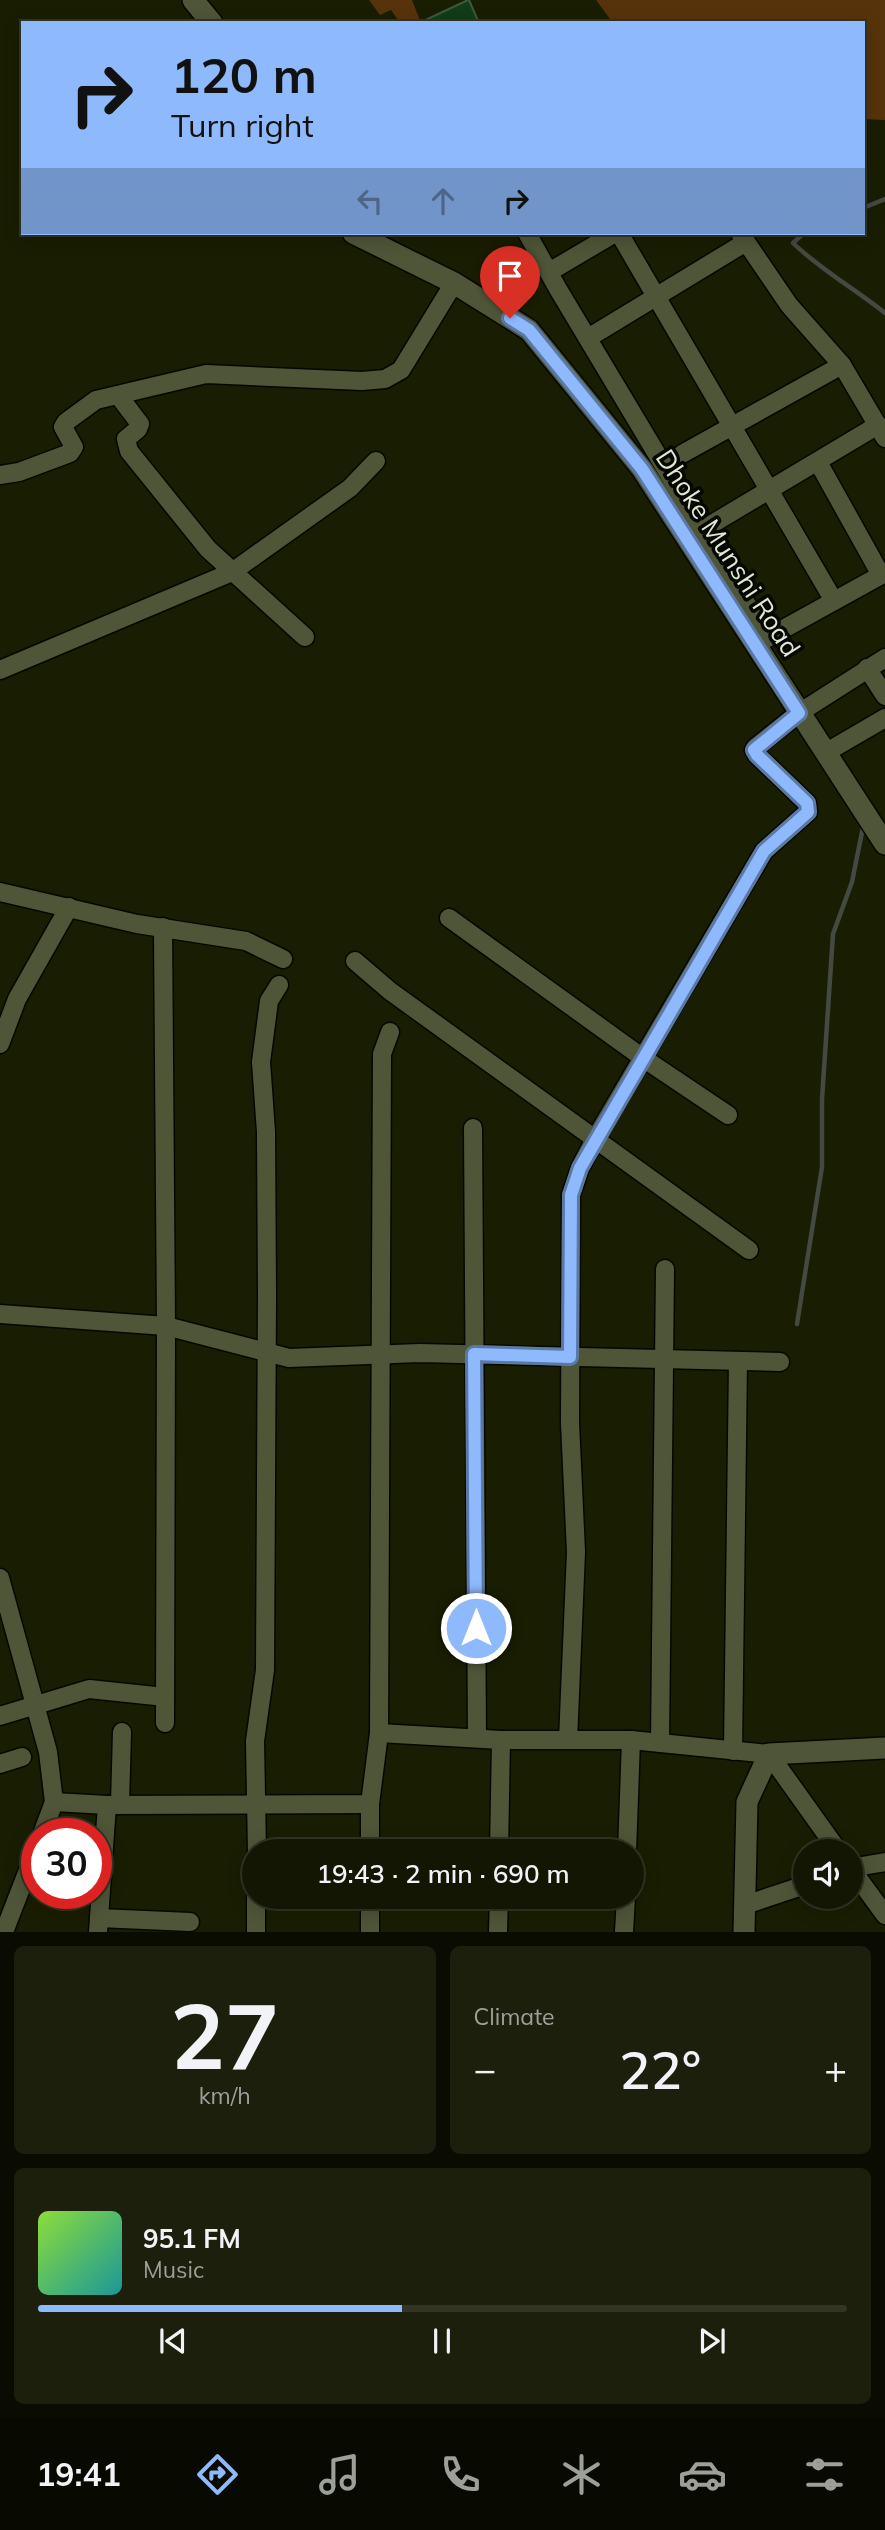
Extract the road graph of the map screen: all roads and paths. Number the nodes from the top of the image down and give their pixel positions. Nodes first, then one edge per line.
1 (193, 0) edge
2 (210, 21) edge
3 (356, 235) edge
4 (528, 235) edge
5 (614, 235) edge
6 (618, 235) edge
7 (743, 237) edge
8 (549, 272) junction
9 (454, 283) junction
10 (655, 297) junction
11 (588, 338) junction
12 (842, 365) junction
13 (118, 395) junction
14 (731, 425) junction
15 (881, 431) edge
16 (682, 454) dead end
17 (376, 461) dead end
18 (818, 462) junction
19 (0, 475) edge
20 (770, 491) junction
21 (702, 530) junction
22 (232, 572) junction
23 (883, 574) edge
24 (834, 601) junction
25 (304, 637) dead end
26 (761, 641) junction
27 (885, 658) edge
28 (867, 668) junction
29 (0, 670) edge
30 (885, 696) edge
31 (799, 713) junction
32 (885, 718) edge
33 (825, 753) junction
34 (885, 845) edge
35 (0, 892) edge
36 (69, 907) junction
37 (449, 918) dead end
38 (163, 927) junction
39 (283, 959) dead end
40 (355, 961) dead end
41 (279, 985) dead end
42 (390, 1032) dead end
43 (0, 1044) edge
44 (643, 1058) junction
45 (728, 1115) dead end
46 (473, 1128) dead end
47 (596, 1139) junction
48 (749, 1250) dead end
49 (666, 1269) dead end
50 (0, 1314) edge
51 (166, 1326) junction
52 (267, 1352) junction
53 (379, 1354) junction
54 (474, 1354) junction
55 (570, 1357) junction
56 (664, 1359) junction
57 (738, 1361) junction
58 (780, 1362) dead end
59 (0, 1578) edge
60 (7, 1630) edge
61 (166, 1697) junction
62 (36, 1704) junction
63 (0, 1716) edge
64 (165, 1723) dead end
65 (122, 1732) dead end
66 (379, 1733) junction
67 (477, 1738) junction
68 (501, 1740) junction
69 (568, 1740) junction
70 (631, 1740) junction
71 (660, 1743) junction
72 (885, 1748) edge
73 (733, 1751) junction
74 (769, 1754) junction
75 (22, 1757) dead end
76 (0, 1765) edge
77 (54, 1802) junction
78 (114, 1804) junction
79 (257, 1804) junction
80 (370, 1804) junction
81 (48, 1818) edge
82 (257, 1839) edge
83 (370, 1839) edge
84 (499, 1839) edge
85 (627, 1839) edge
86 (830, 1839) edge
87 (885, 1862) edge
88 (863, 1865) edge
89 (863, 1884) edge
90 (21, 1888) edge
91 (793, 1889) edge
92 (745, 1906) junction
93 (256, 1909) edge
94 (370, 1909) edge
95 (499, 1909) edge
96 (625, 1909) edge
97 (885, 1914) edge
98 (190, 1922) dead end
99 (98, 1925) edge
100 (4, 1931) edge
101 (256, 1931) edge
102 (370, 1931) edge
103 (498, 1931) edge
104 (624, 1931) edge
105 (744, 1931) edge

1 - 2 street
3 - 9 street, Dhoke Munshi Road
4 - 8 street
5 - 8 street
6 - 10 street
7 - 10 street
7 - 12 street
8 - 11 street
9 - 13 street
9 - 26 street, Dhoke Munshi Road
10 - 11 street
10 - 14 street
11 - 21 street
12 - 14 street
12 - 15 street
13 - 19 street
13 - 22 street
14 - 16 street
14 - 20 street
15 - 18 street
17 - 22 street
18 - 20 street
18 - 23 street
20 - 21 street
20 - 24 street
21 - 26 street
22 - 25 street
22 - 29 street
23 - 24 street
24 - 26 street
26 - 31 street, Dhoke Munshi Road
27 - 28 street
28 - 30 street
28 - 31 street
31 - 33 street, Dhoke Munshi Road
31 - 44 street
32 - 33 street
33 - 34 street, Dhoke Munshi Road
35 - 36 street
36 - 38 street
36 - 43 street
37 - 44 street
38 - 39 street
38 - 51 street
40 - 47 street
41 - 52 street
42 - 53 street
44 - 45 street
44 - 47 street
46 - 54 street
47 - 48 street
47 - 55 street
49 - 56 street
50 - 51 street
51 - 52 street
51 - 61 street
52 - 53 street
52 - 79 street
53 - 54 street
53 - 66 street
54 - 55 street
54 - 67 street
55 - 56 street
55 - 69 street
56 - 57 street
56 - 71 street
57 - 58 street
57 - 73 street
59 - 60 street
60 - 62 street
61 - 62 street
61 - 64 street
62 - 63 street
62 - 77 street
65 - 78 street
66 - 67 street
66 - 80 street
67 - 68 street
68 - 69 street
68 - 84 street
69 - 70 street
70 - 71 street
70 - 85 street
71 - 73 street
72 - 74 street
73 - 74 street
74 - 86 street
74 - 92 street
75 - 76 street
77 - 78 street
77 - 81 street
78 - 79 street
78 - 99 street
79 - 80 street
79 - 82 street
80 - 83 street
87 - 88 street
89 - 97 street
90 - 100 street
91 - 92 street
92 - 105 street
93 - 101 street
94 - 102 street
95 - 103 street
96 - 104 street
98 - 99 street

